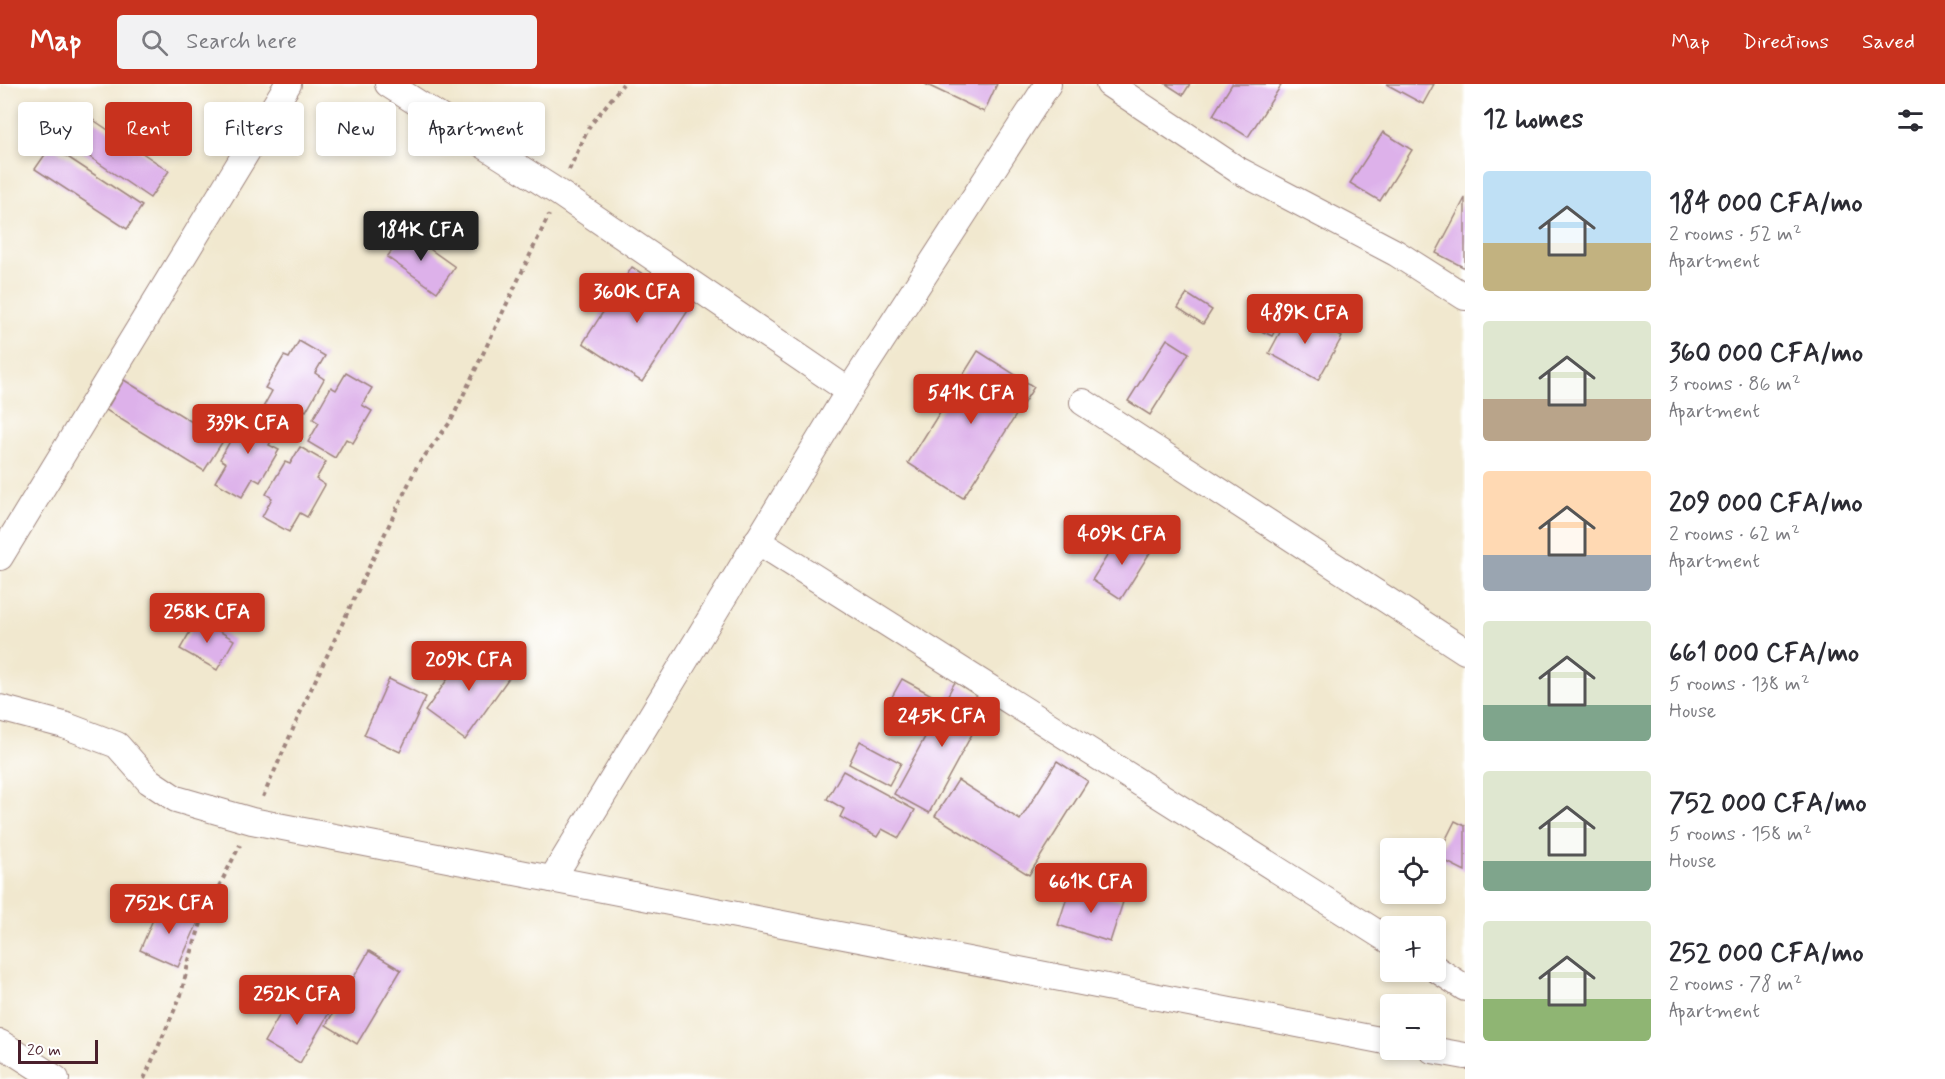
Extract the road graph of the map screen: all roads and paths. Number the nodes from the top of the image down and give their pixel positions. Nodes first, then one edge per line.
1 (288, 84) edge
2 (388, 84) edge
3 (623, 84) edge
4 (1048, 84) edge
5 (1109, 84) edge
6 (559, 193) junction
7 (1465, 297) edge
8 (849, 391) junction
9 (1083, 402) dead end
10 (758, 541) junction
11 (0, 556) edge
12 (1465, 651) edge
13 (0, 708) edge
14 (252, 821) junction
15 (552, 879) junction
16 (1380, 935) edge
17 (1446, 976) edge
18 (1465, 988) edge
19 (1380, 1040) edge
20 (0, 1043) edge
21 (1446, 1053) edge
22 (1465, 1056) edge
23 (56, 1079) edge
24 (144, 1079) edge

1 - 11 street
2 - 6 street
3 - 6 path
4 - 8 street
5 - 7 street
6 - 8 street
6 - 14 path
8 - 10 street
9 - 12 street
10 - 15 street
10 - 16 street
13 - 14 street
14 - 15 street
14 - 24 path
15 - 19 street
17 - 18 street
20 - 23 street
21 - 22 street

